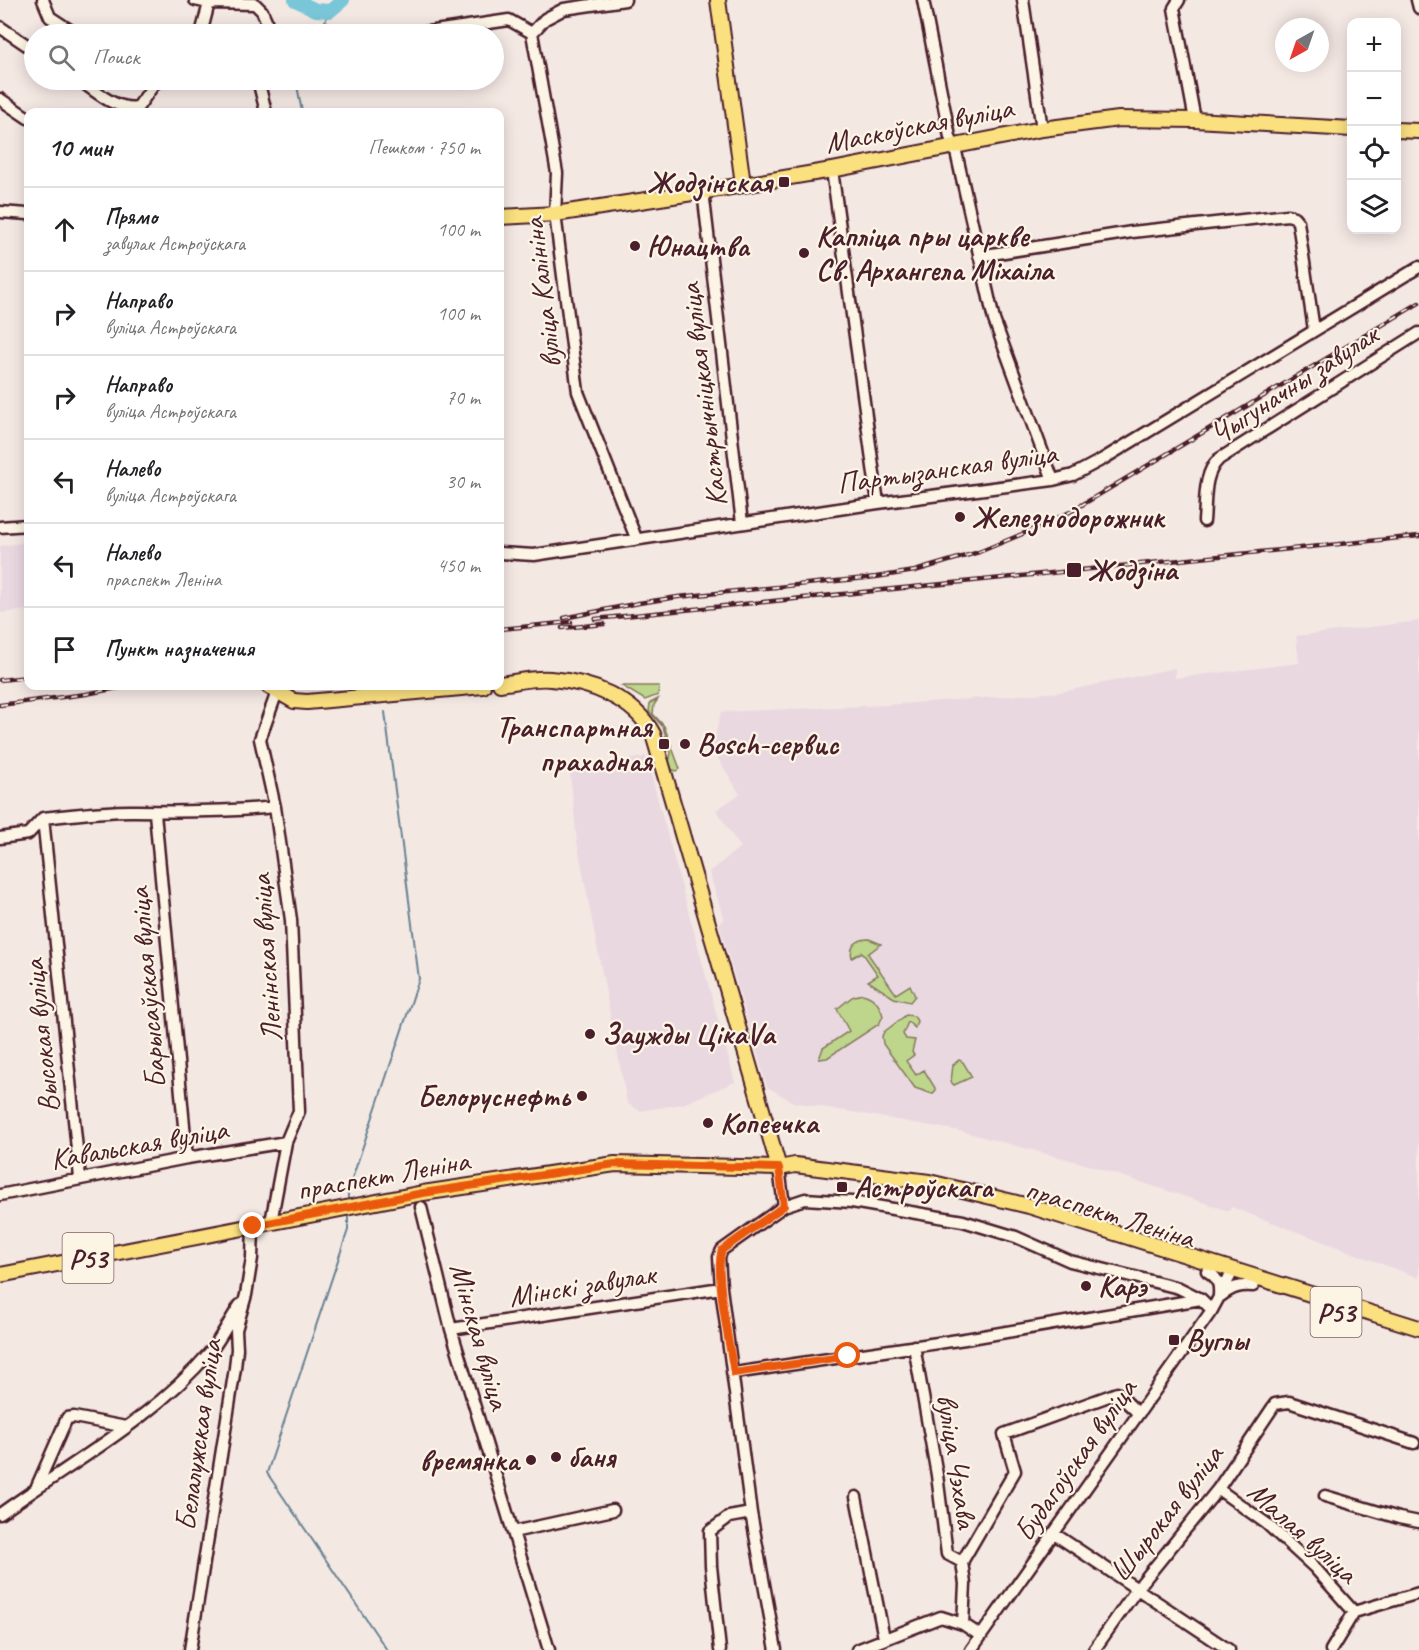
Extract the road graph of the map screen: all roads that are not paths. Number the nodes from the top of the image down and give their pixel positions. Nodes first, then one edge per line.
1 (43, 0) edge
2 (195, 0) edge
3 (625, 0) edge
4 (718, 0) edge
5 (923, 0) edge
6 (1023, 0) edge
7 (1179, 0) edge
8 (1417, 0) edge
9 (209, 3) junction
10 (1419, 8) edge
11 (61, 24) edge
12 (204, 24) edge
13 (265, 24) edge
14 (482, 24) edge
15 (0, 27) edge
16 (532, 33) junction
17 (24, 43) edge
18 (94, 90) edge
19 (150, 90) edge
20 (261, 90) edge
21 (0, 99) edge
22 (129, 108) edge
23 (129, 108) edge
24 (266, 108) edge
25 (24, 115) edge
26 (1195, 120) junction
27 (1042, 129) junction
28 (1347, 129) edge
29 (1401, 130) edge
30 (1419, 131) edge
31 (954, 145) junction
32 (832, 170) junction
33 (743, 184) junction
34 (703, 191) junction
35 (0, 212) edge
36 (555, 213) junction
37 (24, 214) edge
38 (504, 217) edge
39 (979, 256) junction
40 (1419, 267) edge
41 (1314, 330) junction
42 (1419, 333) edge
43 (1053, 480) junction
44 (878, 503) junction
45 (1204, 521) dead end
46 (742, 523) junction
47 (24, 525) edge
48 (0, 527) edge
49 (636, 538) junction
50 (504, 553) edge
51 (504, 684) edge
52 (275, 690) edge
53 (282, 690) edge
54 (441, 690) edge
55 (275, 807) junction
56 (155, 813) junction
57 (44, 818) junction
58 (0, 838) edge
59 (286, 1142) junction
60 (187, 1158) junction
61 (779, 1168) junction
62 (80, 1178) junction
63 (0, 1195) edge
64 (784, 1206) junction
65 (421, 1207) dead end
66 (271, 1222) junction
67 (253, 1226) junction
68 (1207, 1271) junction
69 (1231, 1274) junction
70 (0, 1275) edge
71 (1253, 1286) junction
72 (721, 1288) junction
73 (246, 1295) junction
74 (1219, 1298) junction
75 (1201, 1299) junction
76 (1212, 1310) junction
77 (1419, 1328) edge
78 (451, 1329) junction
79 (1419, 1338) edge
80 (914, 1346) junction
81 (734, 1373) junction
82 (1138, 1413) junction
83 (126, 1428) junction
84 (1414, 1443) dead end
85 (37, 1487) junction
86 (1218, 1489) junction
87 (1325, 1496) dead end
88 (856, 1497) dead end
89 (613, 1510) dead end
90 (751, 1513) junction
91 (0, 1514) edge
92 (1419, 1522) edge
93 (513, 1532) junction
94 (1053, 1533) junction
95 (962, 1562) junction
96 (1137, 1589) junction
97 (1419, 1593) edge
98 (1354, 1612) junction
99 (963, 1624) junction
100 (981, 1636) junction
101 (884, 1638) junction
102 (190, 1650) edge
103 (549, 1650) edge
104 (720, 1650) edge
105 (776, 1650) edge
106 (857, 1650) edge
107 (971, 1650) edge
108 (1094, 1650) edge
109 (1229, 1650) edge
110 (1331, 1650) edge

1 - 11 street
2 - 9 street
3 - 16 street
4 - 33 main road
5 - 31 street
6 - 27 street
7 - 26 street
8 - 10 street
9 - 12 street
9 - 13 street
14 - 16 street
15 - 17 street
16 - 36 street, вуліца Калініна
18 - 23 street
19 - 22 street
20 - 24 street
21 - 25 street
26 - 27 main road, Маскоўская вуліца
26 - 28 main road, Маскоўская вуліца
27 - 31 main road, Маскоўская вуліца
29 - 30 main road
31 - 32 main road, Маскоўская вуліца
31 - 39 street
32 - 33 main road, Маскоўская вуліца
32 - 44 street
33 - 34 main road, Маскоўская вуліца
34 - 36 main road, Маскоўская вуліца
34 - 46 street, Кастрычніцкая вуліца
35 - 37 street
36 - 38 main road, Маскоўская вуліца
36 - 49 street, вуліца Калініна
39 - 41 street
39 - 43 street
40 - 41 street, Партызанская вуліца
41 - 43 street, Партызанская вуліца
42 - 45 street, Чыгуначны завулак
43 - 44 street, Партызанская вуліца
44 - 46 street, Партызанская вуліца
46 - 49 street, Партызанская вуліца
47 - 48 street
49 - 50 street, Партызанская вуліца
51 - 61 main road
52 - 55 street, Ленінская вуліца
53 - 54 main road
55 - 56 street
55 - 59 street, Ленінская вуліца
56 - 57 street
56 - 60 street, Барысаўская вуліца
57 - 58 street
57 - 62 street, Высокая вуліца
59 - 60 street, Кавальская вуліца
59 - 66 street, Ленінская вуліца
60 - 62 street, Кавальская вуліца
61 - 64 street
61 - 66 main road, праспект Леніна / Р53
61 - 68 main road, праспект Леніна / Р53
61 - 69 main road, праспект Леніна / Р53
62 - 63 street, Кавальская вуліца
64 - 72 street
64 - 75 street
65 - 78 street, Мінская вуліца
66 - 67 main road, праспект Леніна / Р53
67 - 70 main road, праспект Леніна / Р53
67 - 73 street, Белалужская вуліца
68 - 69 main road, праспект Леніна / Р53
68 - 74 street
69 - 71 main road, праспект Леніна / Р53
69 - 74 street, Будагоўская вуліца
69 - 77 main road, праспект Леніна / Р53
71 - 74 street
71 - 79 main road, праспект Леніна / Р53
72 - 78 street, Мінскі завулак
72 - 81 street
73 - 83 street
73 - 102 street, Белалужская вуліца
74 - 76 street, Будагоўская вуліца
75 - 76 street
75 - 80 street
76 - 82 street, Будагоўская вуліца
78 - 93 street, Мінская вуліца
80 - 81 street
80 - 95 street, вуліца Чэхава
81 - 90 street
82 - 94 street, Будагоўская вуліца
82 - 95 street
83 - 85 street
83 - 85 street
84 - 86 street, Шырокая вуліца
85 - 91 street
86 - 96 street, Шырокая вуліца
86 - 98 street, Малая вуліца
87 - 92 street
88 - 101 street
89 - 93 street
90 - 104 street
90 - 105 street
93 - 103 street, Мінская вуліца
94 - 96 street
94 - 100 street, Будагоўская вуліца
95 - 99 street, вуліца Чэхава
96 - 108 street, Шырокая вуліца
96 - 109 street
97 - 98 street
98 - 110 street
99 - 100 street
99 - 101 street
100 - 107 street, Будагоўская вуліца
101 - 106 street

